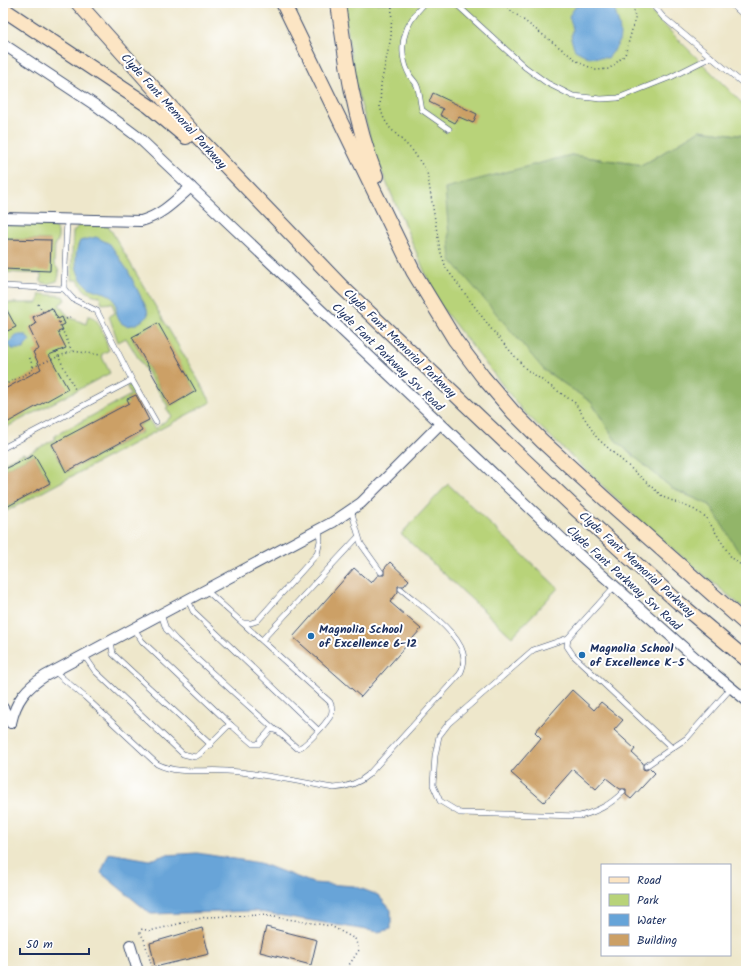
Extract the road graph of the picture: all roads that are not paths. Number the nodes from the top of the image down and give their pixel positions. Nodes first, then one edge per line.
1 (78, 3) edge
2 (283, 3) edge
3 (338, 3) edge
4 (425, 3) edge
5 (455, 3) edge
6 (651, 3) edge
7 (730, 3) edge
8 (3, 9) edge
9 (746, 17) edge
10 (3, 44) edge
11 (712, 57) junction
12 (746, 86) edge
13 (449, 129) dead end
14 (240, 182) junction
15 (191, 187) junction
16 (3, 218) edge
17 (67, 220) junction
18 (413, 271) junction
19 (3, 286) edge
20 (64, 289) junction
21 (132, 380) junction
22 (156, 422) dead end
23 (440, 424) junction
24 (3, 448) edge
25 (351, 510) junction
26 (319, 529) junction
27 (358, 537) junction
28 (381, 572) dead end
29 (614, 587) junction
30 (401, 589) dead end
31 (206, 590) junction
32 (188, 600) junction
33 (161, 614) junction
34 (243, 623) junction
35 (746, 624) edge
36 (134, 628) junction
37 (568, 638) junction
38 (262, 640) junction
39 (111, 641) junction
40 (84, 655) junction
41 (746, 659) edge
42 (54, 672) junction
43 (731, 688) junction
44 (746, 700) edge
45 (3, 708) edge
46 (7, 723) edge
47 (231, 725) junction
48 (274, 729) junction
49 (318, 730) junction
50 (211, 745) junction
51 (672, 748) junction
52 (646, 766) dead end
53 (623, 792) dead end
54 (130, 945) dead end
55 (138, 971) edge

1 - 14 main road, Clyde Fant Memorial Parkway
2 - 18 main road
3 - 18 main road
4 - 13 lane
5 - 11 lane
6 - 11 lane
7 - 9 lane
8 - 14 main road
10 - 15 street, Clyde Fant Parkway Srv Road
11 - 12 lane
14 - 41 main road, Clyde Fant Memorial Parkway
15 - 17 street
15 - 23 street, Clyde Fant Parkway Srv Road
16 - 17 street
17 - 20 lane
18 - 35 main road
19 - 20 lane
20 - 21 lane
21 - 22 lane
21 - 24 lane
23 - 25 street
23 - 29 street, Clyde Fant Parkway Srv Road
25 - 26 street
25 - 27 lane
26 - 31 street
26 - 34 lane
27 - 28 lane
27 - 38 lane
29 - 37 lane
29 - 43 street, Clyde Fant Parkway Srv Road
30 - 42 lane
31 - 32 street
31 - 34 lane
32 - 33 street
32 - 49 lane
33 - 36 street
33 - 48 lane
34 - 38 lane
36 - 39 street
36 - 47 lane
37 - 51 lane
37 - 53 lane
38 - 49 lane
39 - 40 street
39 - 50 lane
40 - 42 street
40 - 50 lane
42 - 46 street
43 - 44 street, Clyde Fant Parkway Srv Road
43 - 51 lane
45 - 46 street
47 - 48 lane
47 - 50 lane
48 - 49 lane
51 - 52 lane
54 - 55 street

